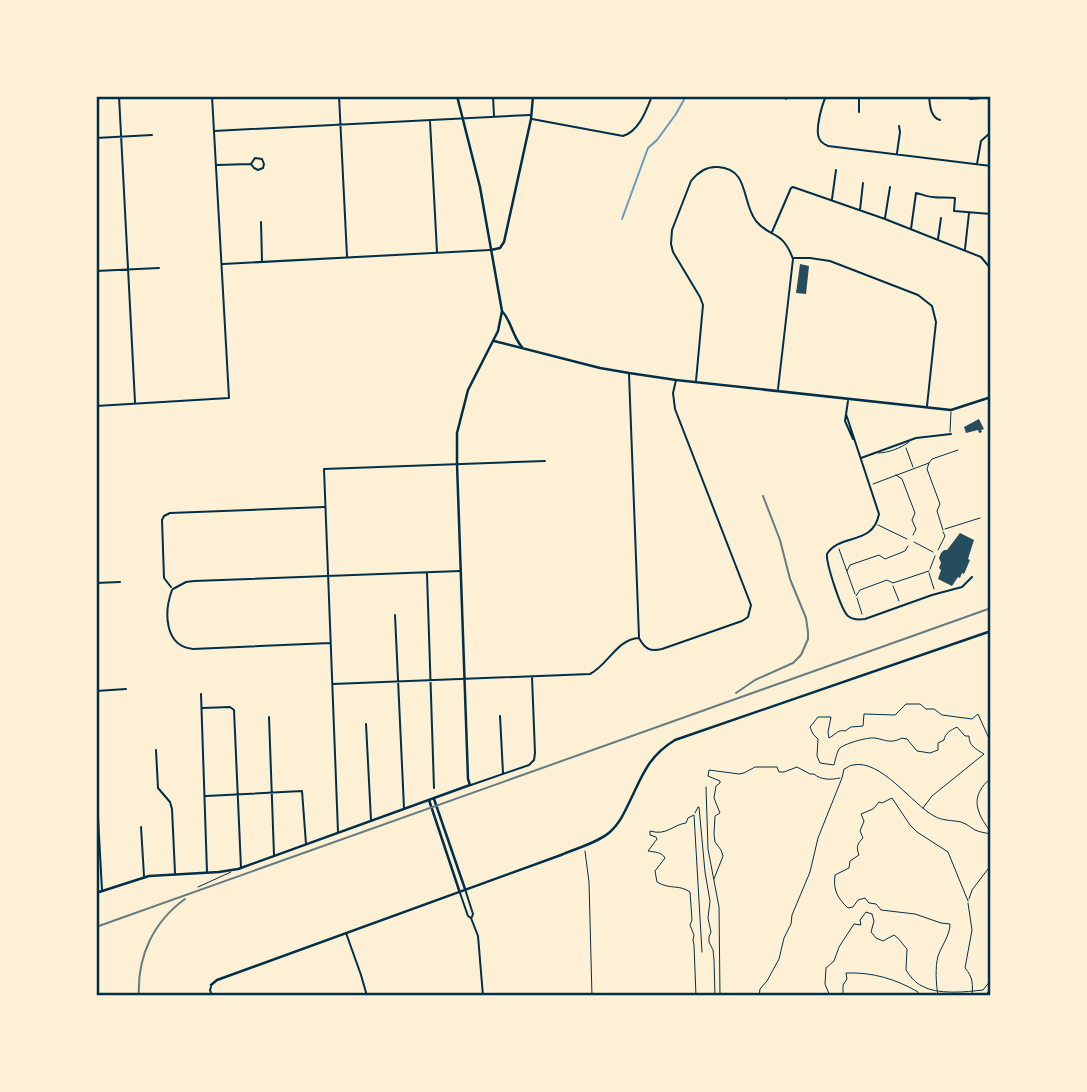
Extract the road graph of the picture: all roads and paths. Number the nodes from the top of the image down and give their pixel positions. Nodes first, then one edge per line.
1 (118, 96) edge
2 (212, 96) edge
3 (339, 96) edge
4 (457, 96) edge
5 (494, 96) edge
6 (533, 96) edge
7 (646, 96) edge
8 (826, 96) edge
9 (859, 96) edge
10 (929, 96) edge
11 (962, 96) edge
12 (652, 97) edge
13 (991, 97) edge
14 (859, 112) dead end
15 (495, 117) junction
16 (531, 117) junction
17 (462, 119) junction
18 (430, 120) junction
19 (940, 120) dead end
20 (340, 125) junction
21 (899, 126) dead end
22 (214, 131) junction
23 (991, 132) edge
24 (152, 135) dead end
25 (121, 136) junction
26 (96, 138) edge
27 (897, 154) junction
28 (251, 164) dead end
29 (977, 164) junction
30 (216, 166) junction
31 (991, 166) edge
32 (836, 170) dead end
33 (863, 183) dead end
34 (890, 187) dead end
35 (832, 200) junction
36 (860, 211) junction
37 (969, 213) junction
38 (991, 214) edge
39 (941, 218) dead end
40 (885, 219) junction
41 (261, 222) dead end
42 (911, 230) junction
43 (772, 233) junction
44 (938, 240) junction
45 (491, 250) junction
46 (965, 250) junction
47 (437, 253) junction
48 (347, 258) junction
49 (793, 258) junction
50 (262, 262) junction
51 (221, 264) junction
52 (159, 268) dead end
53 (128, 269) junction
54 (991, 269) edge
55 (96, 271) edge
56 (502, 311) junction
57 (494, 341) junction
58 (523, 349) junction
59 (629, 373) junction
60 (676, 380) junction
61 (696, 382) junction
62 (778, 391) junction
63 (991, 397) edge
64 (848, 399) junction
65 (135, 403) junction
66 (96, 406) edge
67 (926, 408) junction
68 (951, 410) junction
69 (951, 434) joint
70 (914, 439) junction
71 (904, 446) junction
72 (958, 450) dead end
73 (876, 453) junction
74 (860, 459) junction
75 (545, 461) dead end
76 (929, 463) junction
77 (457, 464) junction
78 (914, 469) junction
79 (896, 475) junction
80 (869, 485) junction
81 (326, 507) junction
82 (979, 518) dead end
83 (878, 526) dead end
84 (943, 530) junction
85 (913, 536) dead end
86 (907, 539) dead end
87 (914, 542) dead end
88 (908, 546) dead end
89 (837, 548) dead end
90 (938, 550) dead end
91 (933, 551) dead end
92 (935, 556) dead end
93 (929, 571) junction
94 (461, 572) junction
95 (847, 572) junction
96 (427, 573) junction
97 (328, 576) junction
98 (972, 577) dead end
99 (120, 582) dead end
100 (96, 583) edge
101 (892, 583) junction
102 (173, 589) junction
103 (936, 594) junction
104 (856, 596) junction
105 (901, 606) junction
106 (395, 615) dead end
107 (863, 616) dead end
108 (991, 631) edge
109 (639, 638) junction
110 (330, 643) junction
111 (532, 676) junction
112 (464, 679) junction
113 (430, 680) junction
114 (397, 681) junction
115 (332, 684) junction
116 (126, 689) dead end
117 (96, 691) edge
118 (201, 695) dead end
119 (202, 708) junction
120 (499, 716) dead end
121 (269, 717) dead end
122 (366, 724) dead end
123 (991, 743) edge
124 (156, 750) dead end
125 (503, 774) junction
126 (842, 778) junction
127 (991, 778) edge
128 (96, 780) edge
129 (470, 785) junction
130 (706, 787) dead end
131 (434, 788) dead end
132 (271, 793) junction
133 (238, 795) junction
134 (205, 796) junction
135 (434, 798) junction
136 (429, 800) junction
137 (923, 808) junction
138 (404, 809) junction
139 (694, 815) junction
140 (371, 821) junction
141 (141, 827) dead end
142 (338, 833) junction
143 (991, 833) edge
144 (307, 845) junction
145 (584, 845) junction
146 (274, 856) junction
147 (991, 865) edge
148 (241, 868) junction
149 (233, 870) junction
150 (207, 873) junction
151 (174, 874) junction
152 (144, 877) junction
153 (714, 879) junction
154 (198, 887) dead end
155 (465, 889) junction
156 (102, 891) junction
157 (459, 891) junction
158 (96, 893) edge
159 (968, 901) junction
160 (471, 918) junction
161 (346, 932) junction
162 (702, 952) dead end
163 (991, 980) edge
164 (212, 985) joint
165 (991, 985) edge
166 (937, 990) junction
167 (972, 991) junction
168 (212, 996) edge
169 (367, 996) edge
170 (483, 996) edge
171 (592, 996) edge
172 (696, 996) edge
173 (715, 996) edge
174 (720, 996) edge
175 (759, 996) edge
176 (830, 996) edge
177 (843, 996) edge
178 (918, 996) edge
179 (938, 996) edge
180 (972, 996) edge
181 (986, 996) edge

1 - 25 street
2 - 22 street
3 - 20 street
4 - 17 street
5 - 15 street
6 - 16 street
7 - 12 street
8 - 27 street
9 - 14 street
10 - 19 street
11 - 13 street
12 - 16 street
15 - 16 street
15 - 17 street
16 - 45 street
17 - 18 street
17 - 45 street
18 - 20 street
18 - 47 street
20 - 22 street
20 - 48 street
21 - 27 street
22 - 30 street
23 - 29 street
24 - 25 street
25 - 26 street
25 - 53 street
27 - 29 street
28 - 30 street
29 - 31 street
30 - 51 street
32 - 35 street
33 - 36 street
34 - 40 street
35 - 36 street
35 - 43 street
36 - 40 street
37 - 38 street
37 - 42 street
37 - 46 street
39 - 44 street
40 - 42 street
41 - 50 street
42 - 44 street
43 - 49 street
43 - 61 street
44 - 46 street
45 - 47 street
45 - 56 street
46 - 54 street
47 - 48 street
48 - 50 street
49 - 62 street
49 - 67 street
50 - 51 street
51 - 65 street
52 - 53 street
53 - 55 street
53 - 65 street
56 - 57 street
56 - 58 street
57 - 58 street
57 - 77 street
58 - 59 street
59 - 60 street
59 - 109 street
60 - 61 street
60 - 109 street
61 - 62 street
62 - 64 street
63 - 68 street
64 - 67 street
64 - 74 street
65 - 66 street
67 - 68 street
68 - 69 street
69 - 70 street
70 - 71 street
70 - 73 street
71 - 73 street
71 - 78 path
72 - 76 path
73 - 74 street
74 - 80 street
75 - 77 street
76 - 78 path
76 - 84 path
77 - 81 street
77 - 94 street
78 - 79 path
79 - 80 path
79 - 85 path
80 - 105 street
81 - 97 street
81 - 102 street
82 - 84 path
83 - 86 street
84 - 90 path
87 - 91 street
88 - 95 path
89 - 95 path
92 - 93 path
93 - 101 path
93 - 103 path
94 - 96 street
94 - 112 street
95 - 104 path
96 - 97 street
96 - 113 street
97 - 102 street
97 - 110 street
98 - 103 street
99 - 100 street
101 - 104 path
101 - 105 path
102 - 110 street
103 - 105 street
104 - 107 path
106 - 114 street
108 - 145 street
109 - 111 street
110 - 115 street
111 - 112 street
111 - 125 street
112 - 113 street
112 - 129 street
113 - 114 street
113 - 131 street
114 - 115 street
114 - 138 street
115 - 142 street
116 - 117 street
118 - 119 street
119 - 133 street
119 - 134 street
120 - 125 street
121 - 132 street
122 - 140 street
123 - 137 path
124 - 151 street
125 - 129 street
126 - 137 path
126 - 153 path
126 - 175 path
127 - 143 path
128 - 156 street
129 - 135 street
130 - 153 path
132 - 133 street
132 - 144 street
132 - 146 street
133 - 134 street
133 - 148 street
134 - 150 street
135 - 136 street
135 - 155 street
136 - 138 street
136 - 157 street
137 - 143 path
138 - 140 street
139 - 162 path
139 - 172 path
139 - 173 path
140 - 142 street
141 - 152 street
142 - 144 street
144 - 146 street
145 - 155 street
145 - 171 path
146 - 148 street
147 - 159 path
148 - 149 street
149 - 150 street
149 - 154 street
150 - 151 street
151 - 152 street
152 - 156 street
153 - 174 path
155 - 157 street
155 - 160 street
156 - 158 street
157 - 160 street
157 - 161 street
159 - 166 path
159 - 167 path
160 - 170 street
161 - 164 street
161 - 169 street
163 - 167 path
164 - 168 street
165 - 181 path
166 - 167 path
166 - 176 path
166 - 179 path
167 - 180 path
177 - 178 path

